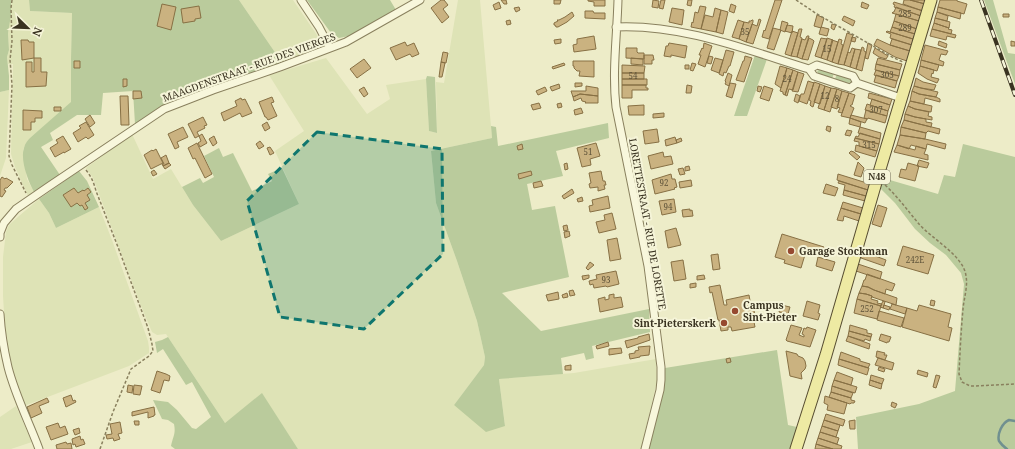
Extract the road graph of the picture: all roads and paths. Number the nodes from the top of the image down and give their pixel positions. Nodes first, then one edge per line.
1 (12, 0) edge
2 (301, 0) edge
3 (420, 0) edge
4 (618, 0) edge
5 (796, 0) edge
6 (931, 0) edge
7 (616, 27) junction
8 (330, 48) junction
9 (911, 65) junction
10 (809, 69) junction
11 (857, 83) junction
12 (901, 98) junction
13 (82, 164) junction
14 (877, 179) junction
15 (29, 200) junction
16 (0, 233) edge
17 (0, 237) edge
18 (0, 314) edge
19 (1015, 384) edge
20 (39, 449) edge
21 (100, 449) edge
22 (645, 449) edge
23 (796, 449) edge

1 - 15 path
2 - 8 street
3 - 8 street, MAAGDENSTRAAT - RUE DES VIERGES
4 - 7 street, LORETTESTRAAT - RUE DE LORETTE
5 - 9 path
6 - 9 main road, N48
7 - 10 street
7 - 22 street, LORETTESTRAAT - RUE DE LORETTE
8 - 13 street, MAAGDENSTRAAT - RUE DES VIERGES
9 - 12 main road, N48
10 - 11 street
10 - 11 street
11 - 12 street
12 - 14 main road, N48
13 - 15 street, MAAGDENSTRAAT - RUE DES VIERGES
13 - 21 path
14 - 19 path
14 - 23 main road, N48
15 - 16 street, MAAGDENSTRAAT - RUE DES VIERGES
16 - 17 street, MAAGDENSTRAAT - RUE DES VIERGES
18 - 20 street

